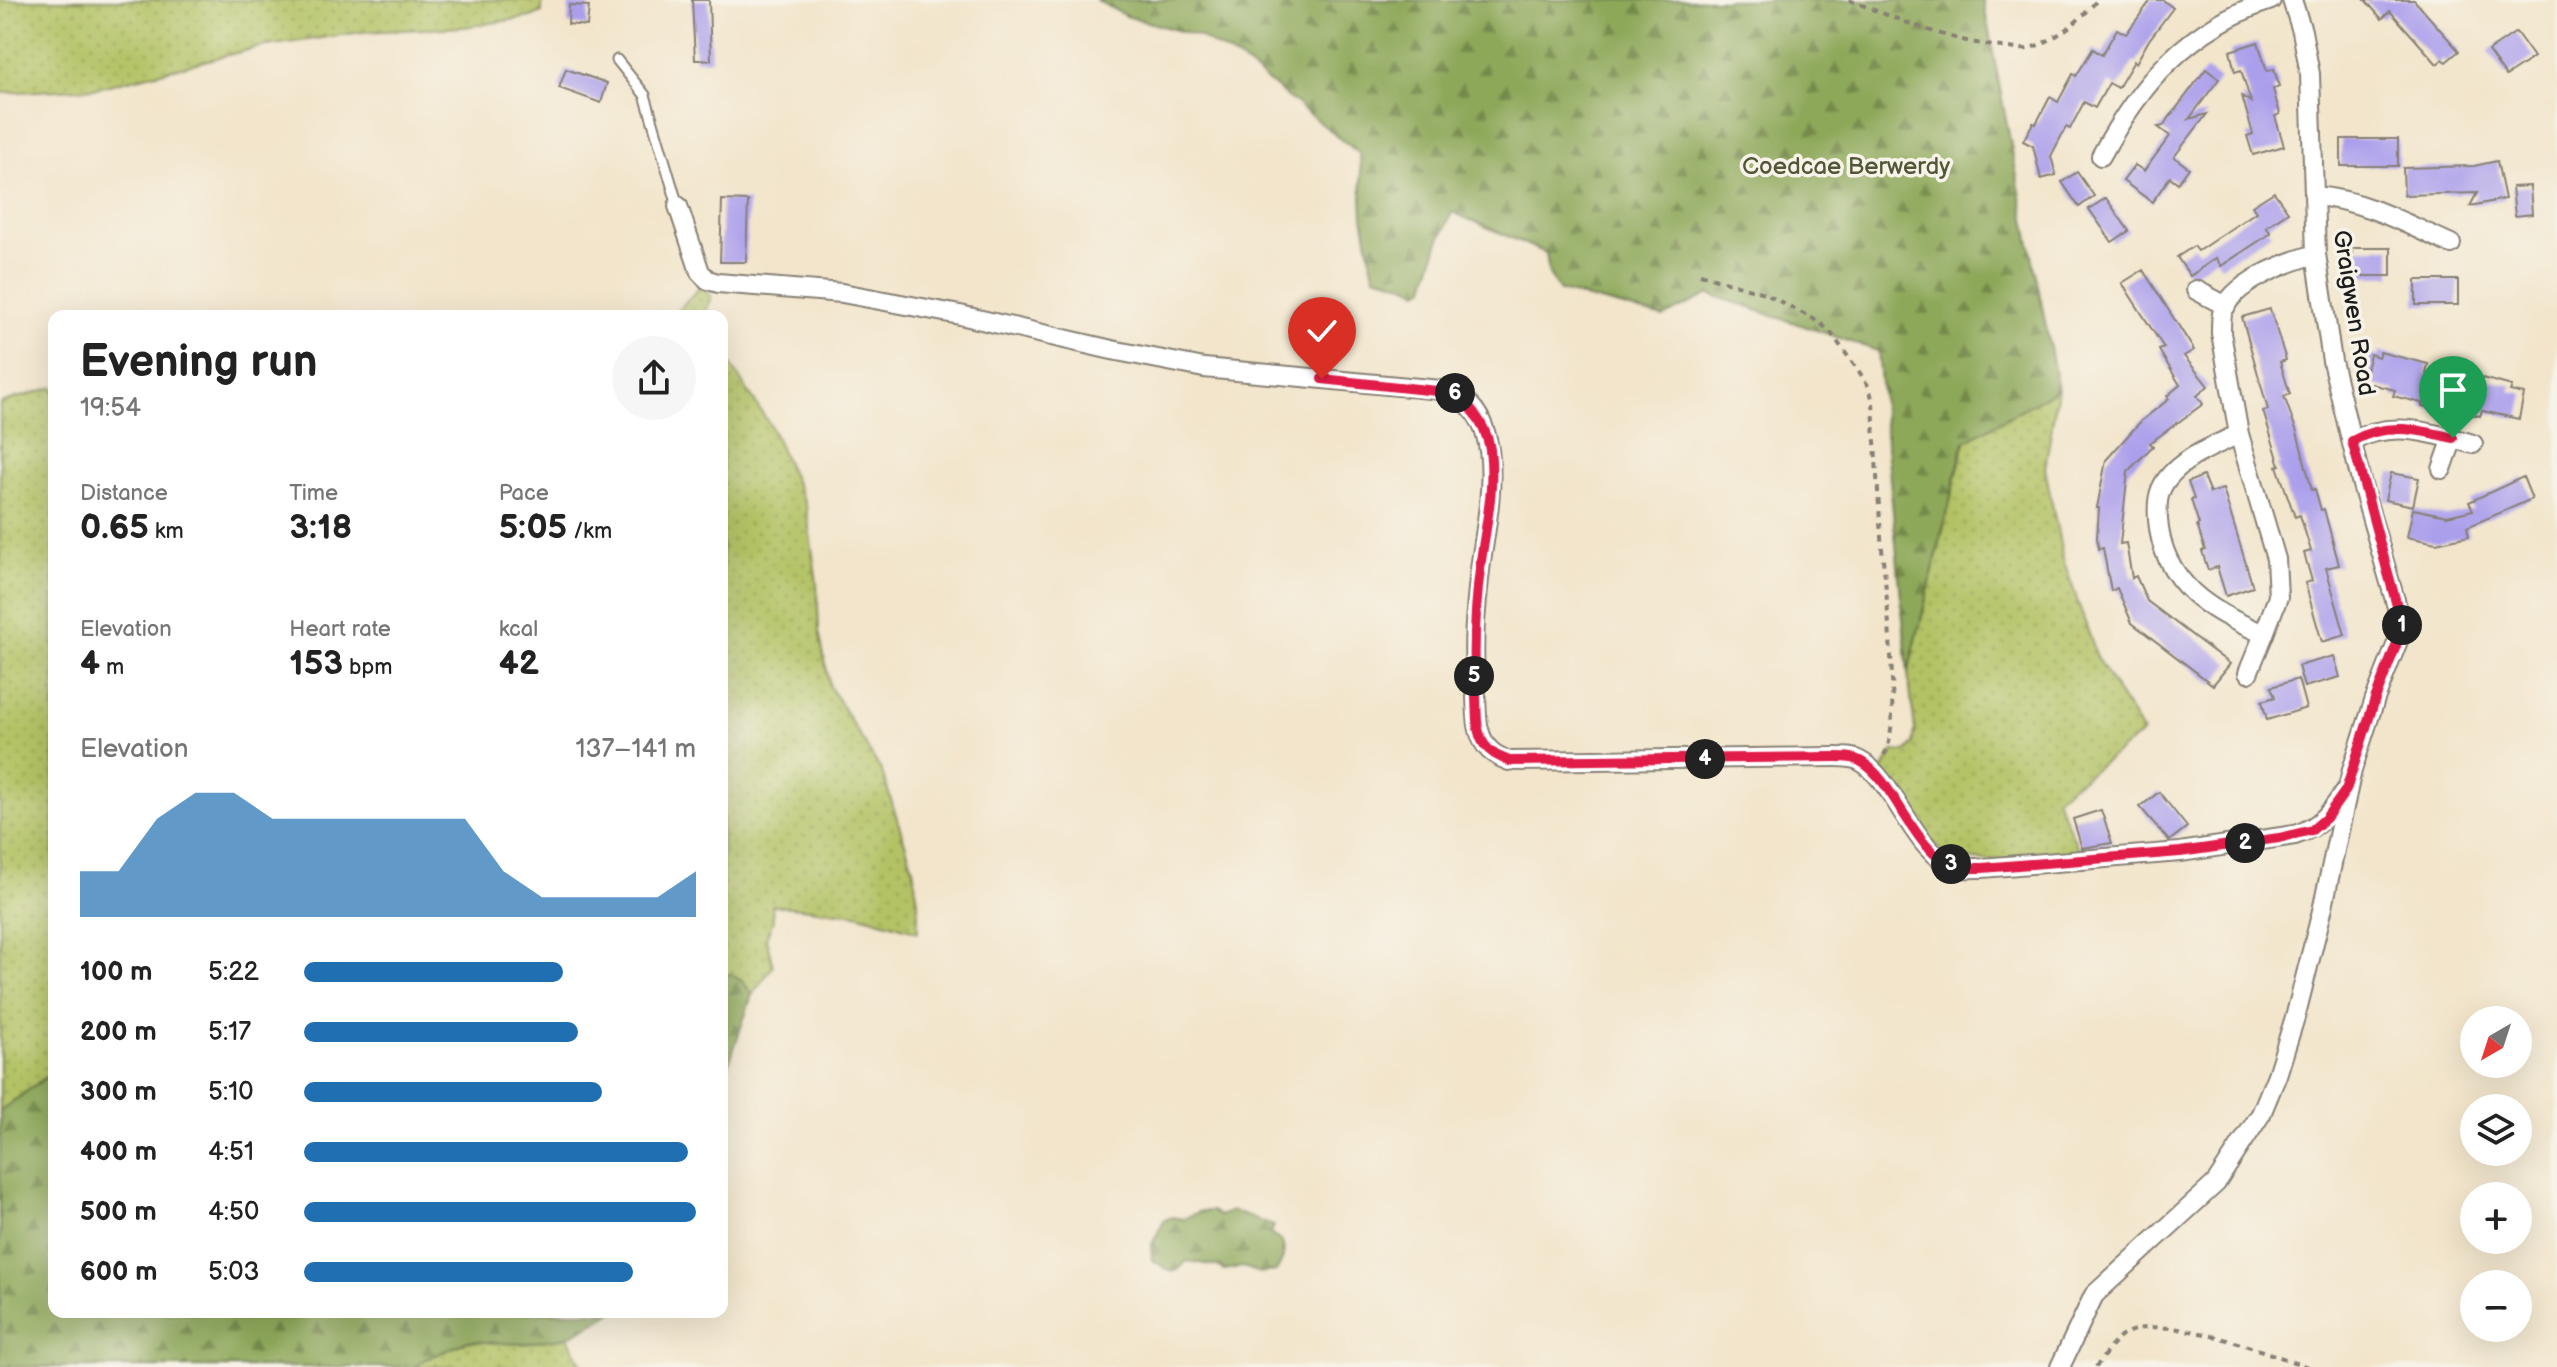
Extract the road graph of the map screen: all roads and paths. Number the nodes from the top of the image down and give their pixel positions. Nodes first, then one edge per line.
1 (1849, 0) edge
2 (2097, 0) edge
3 (2271, 0) edge
4 (2292, 0) edge
5 (617, 60) dead end
6 (2101, 156) dead end
7 (2315, 196) junction
8 (678, 206) joint
9 (2451, 244) dead end
10 (2316, 254) junction
11 (1700, 274) dead end
12 (2196, 290) dead end
13 (2226, 306) junction
14 (2239, 434) junction
15 (2453, 438) junction
16 (2352, 441) junction
17 (2473, 444) dead end
18 (2442, 469) dead end
19 (2264, 634) junction
20 (2248, 673) dead end
21 (1871, 768) junction
22 (2346, 790) junction
23 (2312, 830) junction
24 (2334, 846) junction
25 (2060, 1367) edge
26 (2096, 1367) edge
27 (2308, 1367) edge

1 - 2 path
3 - 6 street
4 - 7 street, Graigwen Road
5 - 8 lane
7 - 9 street
7 - 10 street, Graigwen Road
8 - 21 street
10 - 13 street
10 - 16 street, Graigwen Road
11 - 21 path
12 - 13 street
13 - 14 street
14 - 19 street
14 - 19 street
15 - 16 street
15 - 17 street
15 - 18 street
16 - 22 street, Graigwen Road
19 - 20 street
21 - 23 street
22 - 23 street
22 - 24 street
23 - 24 street
24 - 25 street
26 - 27 path

